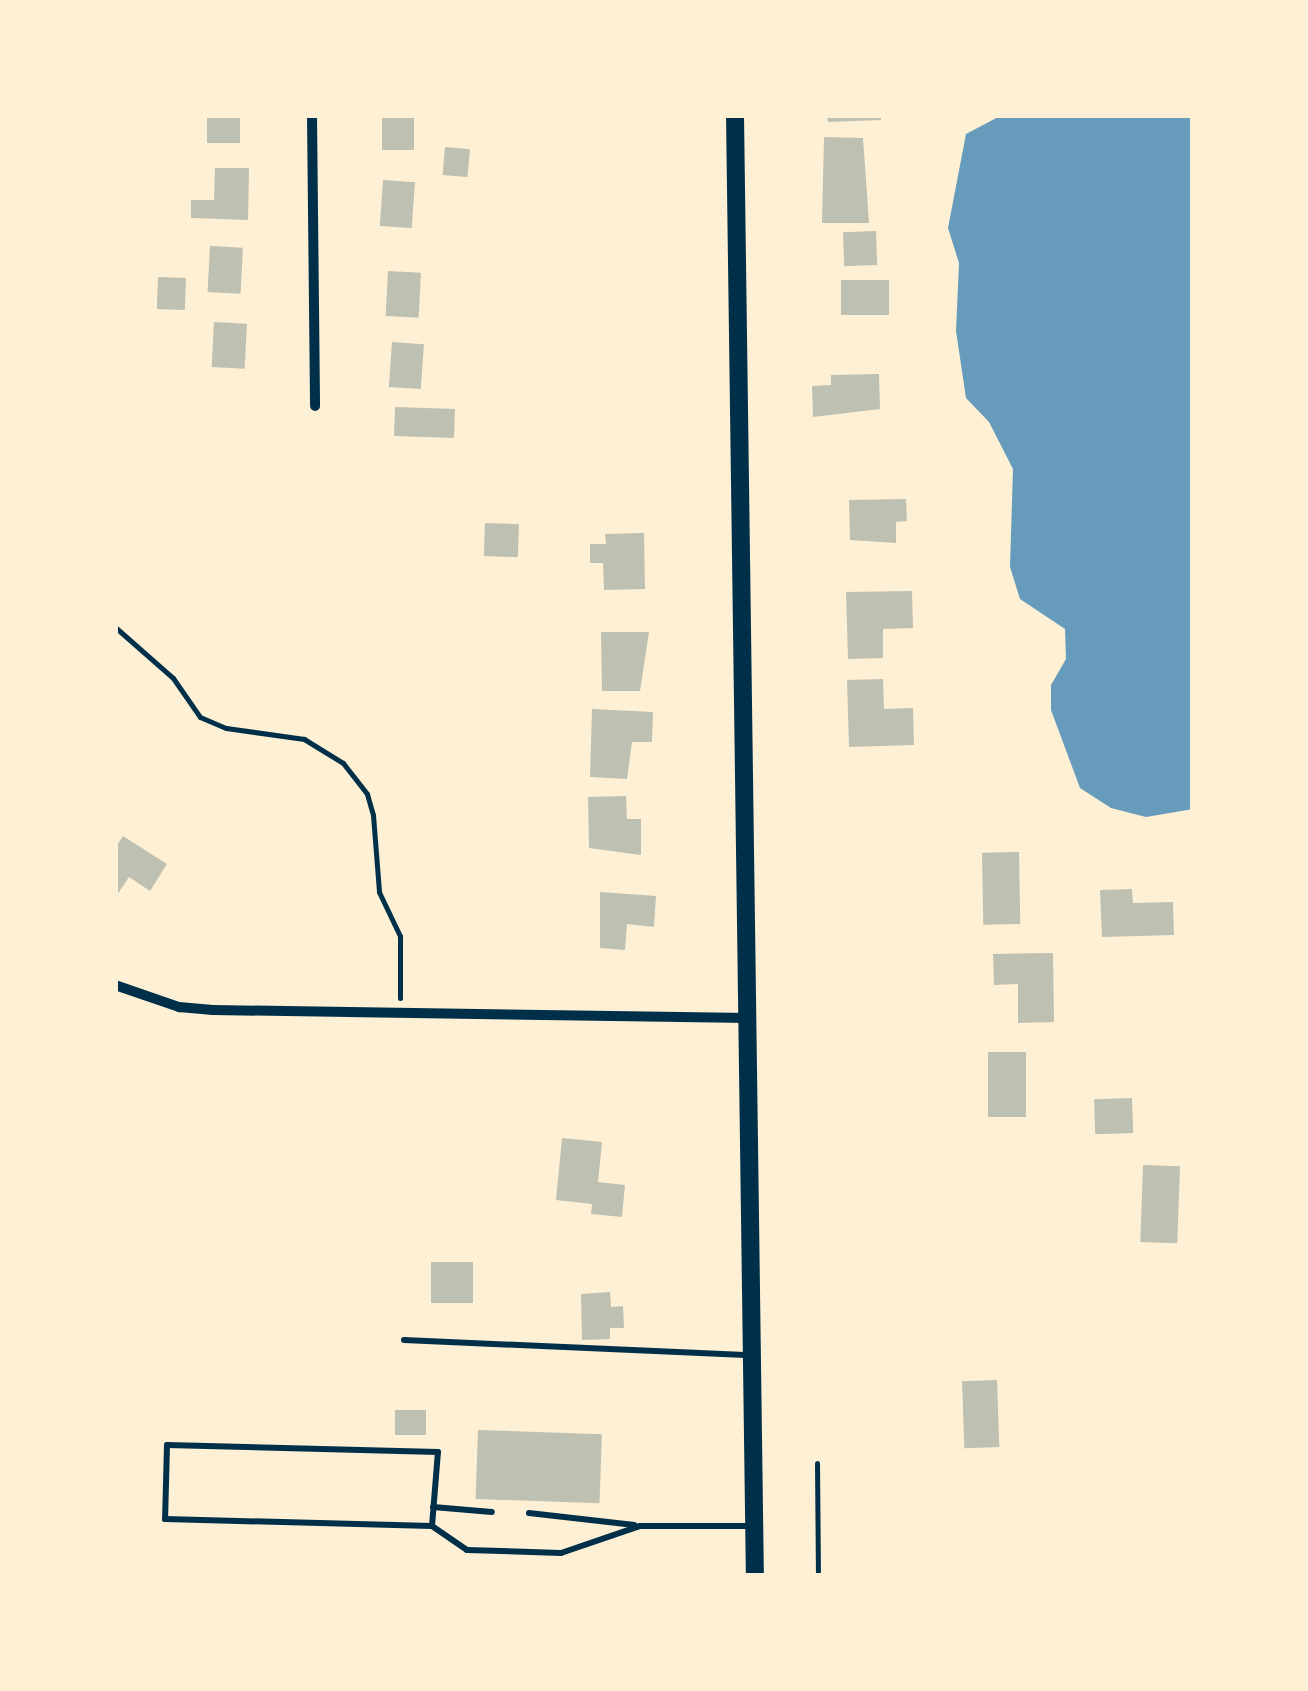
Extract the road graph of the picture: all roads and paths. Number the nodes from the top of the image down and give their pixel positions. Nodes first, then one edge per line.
1 (312, 115) edge
2 (735, 115) edge
3 (315, 406) dead end
4 (115, 627) edge
5 (115, 985) edge
6 (400, 1014) junction
7 (750, 1018) junction
8 (404, 1340) dead end
9 (752, 1355) junction
10 (816, 1462) dead end
11 (434, 1507) junction
12 (492, 1512) dead end
13 (529, 1514) dead end
14 (432, 1526) junction
15 (640, 1526) junction
16 (755, 1526) junction
17 (755, 1576) edge
18 (818, 1576) edge

1 - 3 street
2 - 7 main road
4 - 6 path
5 - 6 street
6 - 7 street
7 - 9 main road
8 - 9 lane
9 - 16 main road
10 - 18 path
11 - 12 lane
11 - 14 lane
11 - 14 lane
13 - 15 lane
14 - 15 lane
15 - 16 lane
16 - 17 main road

